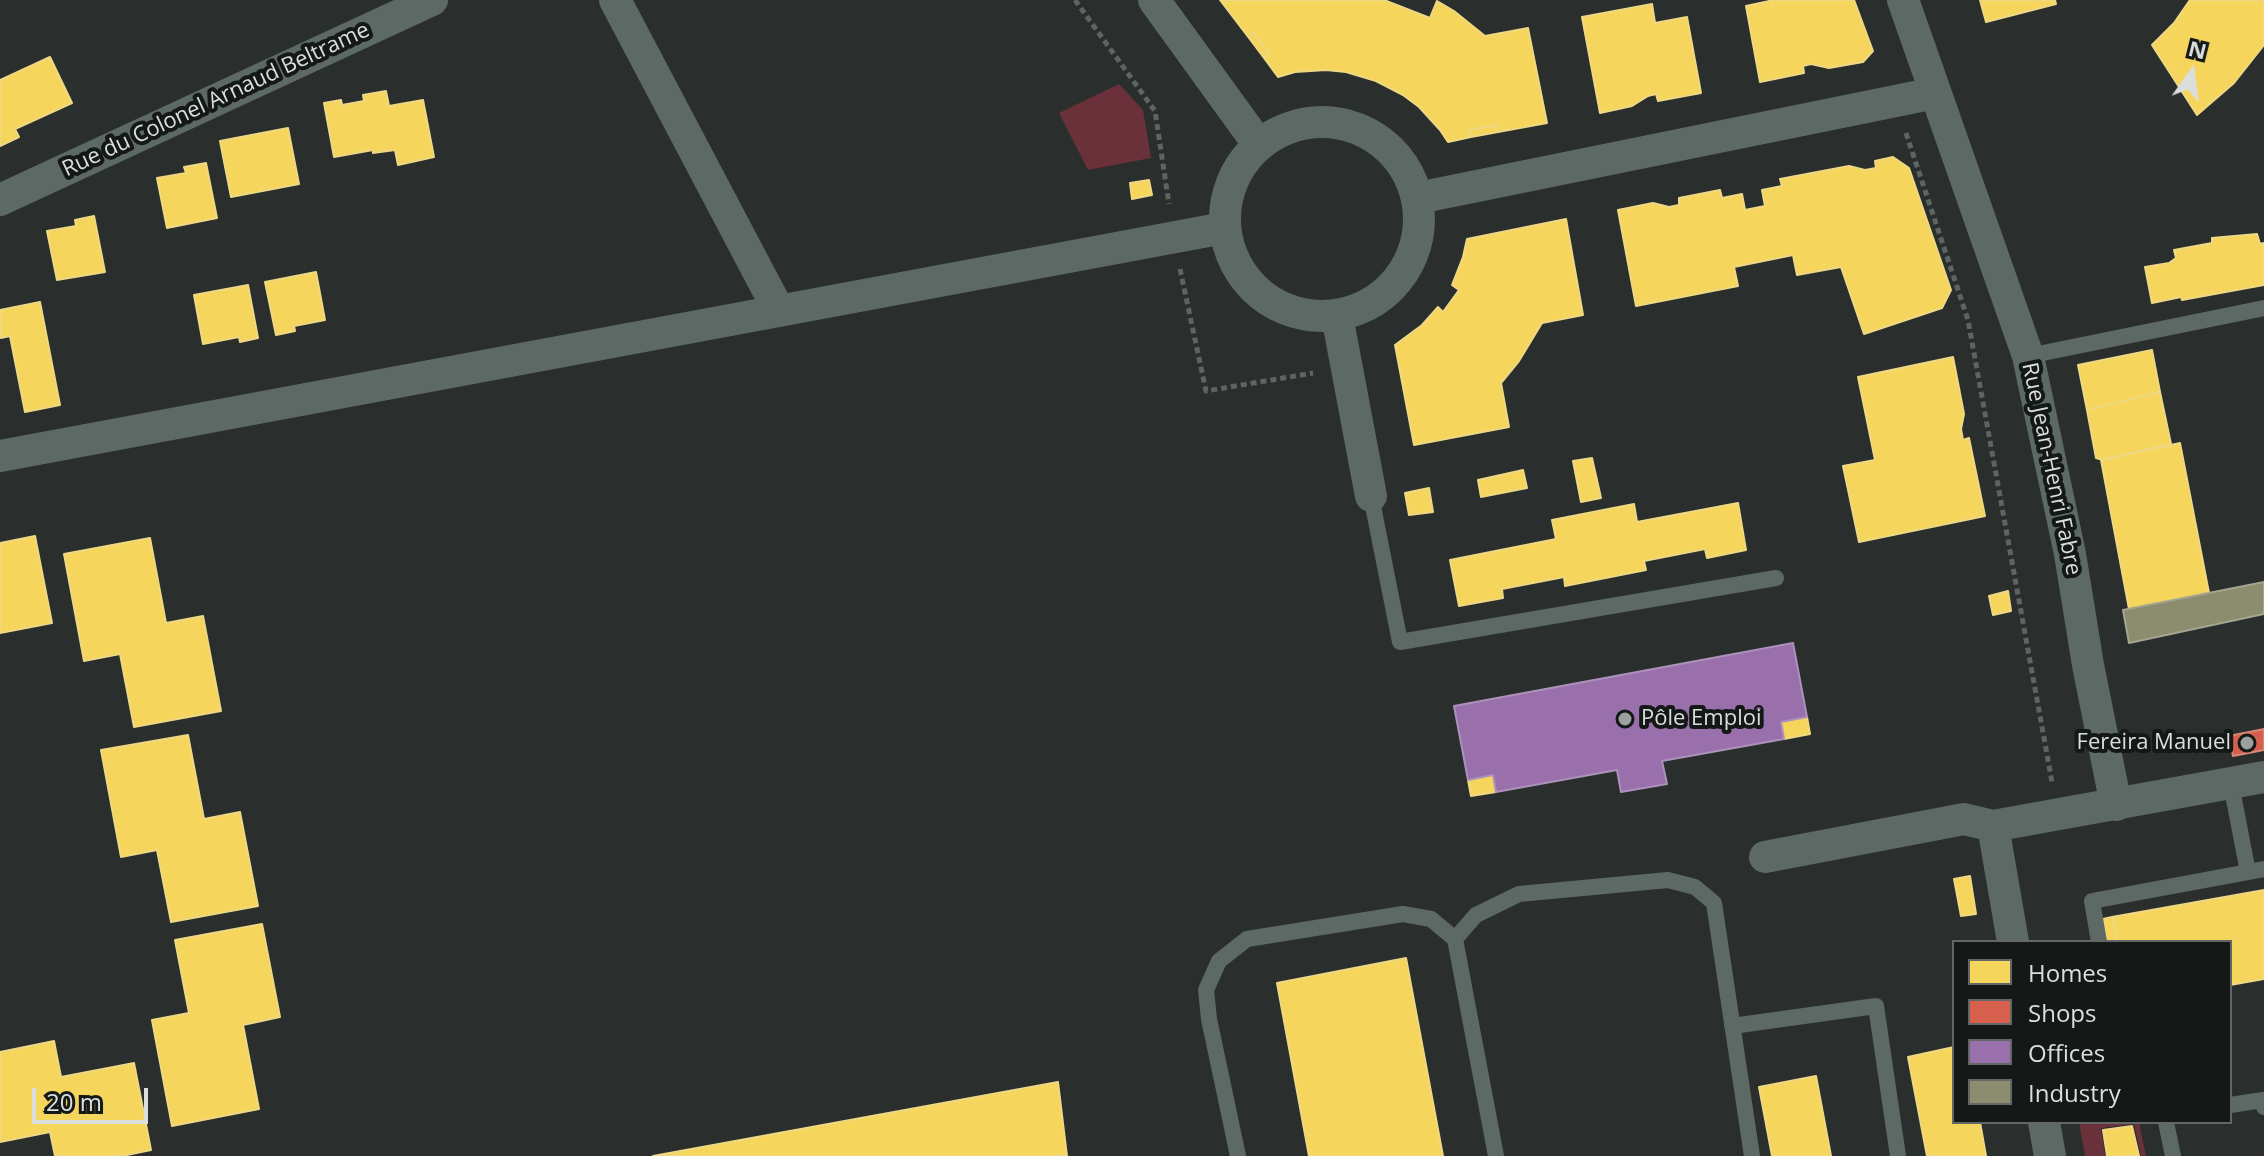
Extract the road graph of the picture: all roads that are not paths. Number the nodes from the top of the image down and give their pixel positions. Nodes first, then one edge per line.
1 (432, 0) edge
2 (615, 0) edge
3 (1154, 0) edge
4 (1903, 0) edge
5 (1935, 93) junction
6 (1259, 145) junction
7 (1418, 198) junction
8 (0, 200) edge
9 (1224, 228) junction
10 (2264, 308) edge
11 (779, 311) junction
12 (1337, 316) junction
13 (2028, 356) junction
14 (0, 456) edge
15 (1371, 496) joint
16 (1776, 578) dead end
17 (2264, 777) edge
18 (2231, 784) junction
19 (2116, 805) junction
20 (1993, 826) junction
21 (1765, 857) dead end
22 (2256, 871) edge
23 (1455, 939) junction
24 (2013, 940) edge
25 (2099, 940) edge
26 (1732, 1026) junction
27 (2232, 1105) edge
28 (2264, 1107) edge
29 (2044, 1124) edge
30 (2166, 1124) edge
31 (1238, 1156) edge
32 (1496, 1156) edge
33 (1752, 1156) edge
34 (1898, 1156) edge
35 (2050, 1156) edge
36 (2173, 1156) edge

1 - 8 street, Rue du Colonel Arnaud Beltrame
2 - 11 street
3 - 6 street
4 - 5 street, Rue Jean-Henri Fabre
5 - 7 street
5 - 13 street, Rue Jean-Henri Fabre
6 - 7 street
6 - 9 street
7 - 12 street
9 - 11 street
9 - 12 street
10 - 13 lane
11 - 14 street
12 - 15 street
13 - 19 street, Rue Jean-Henri Fabre
15 - 16 lane
17 - 18 street
18 - 19 street
18 - 22 lane
19 - 20 street
20 - 21 street
20 - 24 street
22 - 25 lane
23 - 26 lane
23 - 31 lane
23 - 32 lane
26 - 33 lane
26 - 34 lane
27 - 28 lane
29 - 35 street
30 - 36 lane

